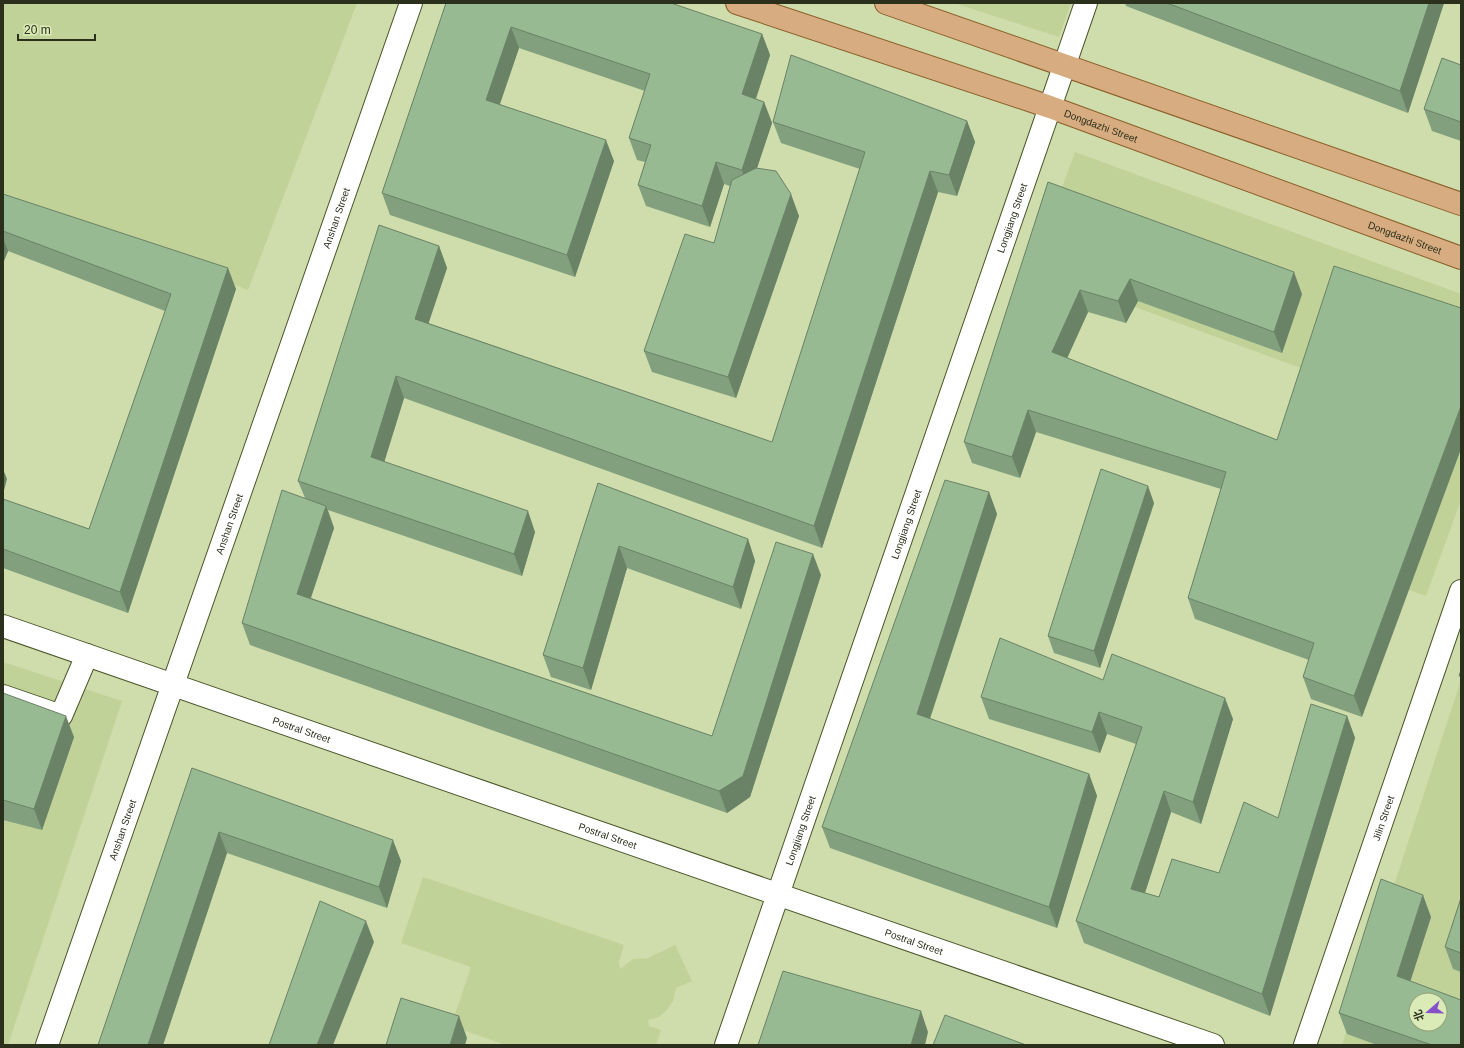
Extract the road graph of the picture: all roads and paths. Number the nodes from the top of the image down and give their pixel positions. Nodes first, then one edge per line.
1 (411, 3) edge
2 (737, 3) edge
3 (886, 3) edge
4 (1086, 3) edge
5 (1064, 66) junction
6 (1050, 107) junction
7 (1461, 204) edge
8 (1461, 258) edge
9 (1461, 591) edge
10 (3, 626) edge
11 (87, 655) junction
12 (173, 685) junction
13 (3, 696) edge
14 (778, 894) junction
15 (46, 1045) edge
16 (726, 1045) edge
17 (1213, 1045) edge
18 (1305, 1045) edge

1 - 12 street, Anshan Street
2 - 6 main road, Dongdazhi Street
3 - 5 main road
4 - 5 street, Longjiang Street
5 - 6 street, Longjiang Street
5 - 7 main road
6 - 8 main road, Dongdazhi Street
6 - 14 street, Longjiang Street
9 - 18 street, Jilin Street
10 - 11 street, Postral Street
11 - 12 street, Postral Street
11 - 13 street
12 - 14 street, Postral Street
12 - 15 street, Anshan Street
14 - 16 street, Longjiang Street
14 - 17 street, Postral Street

